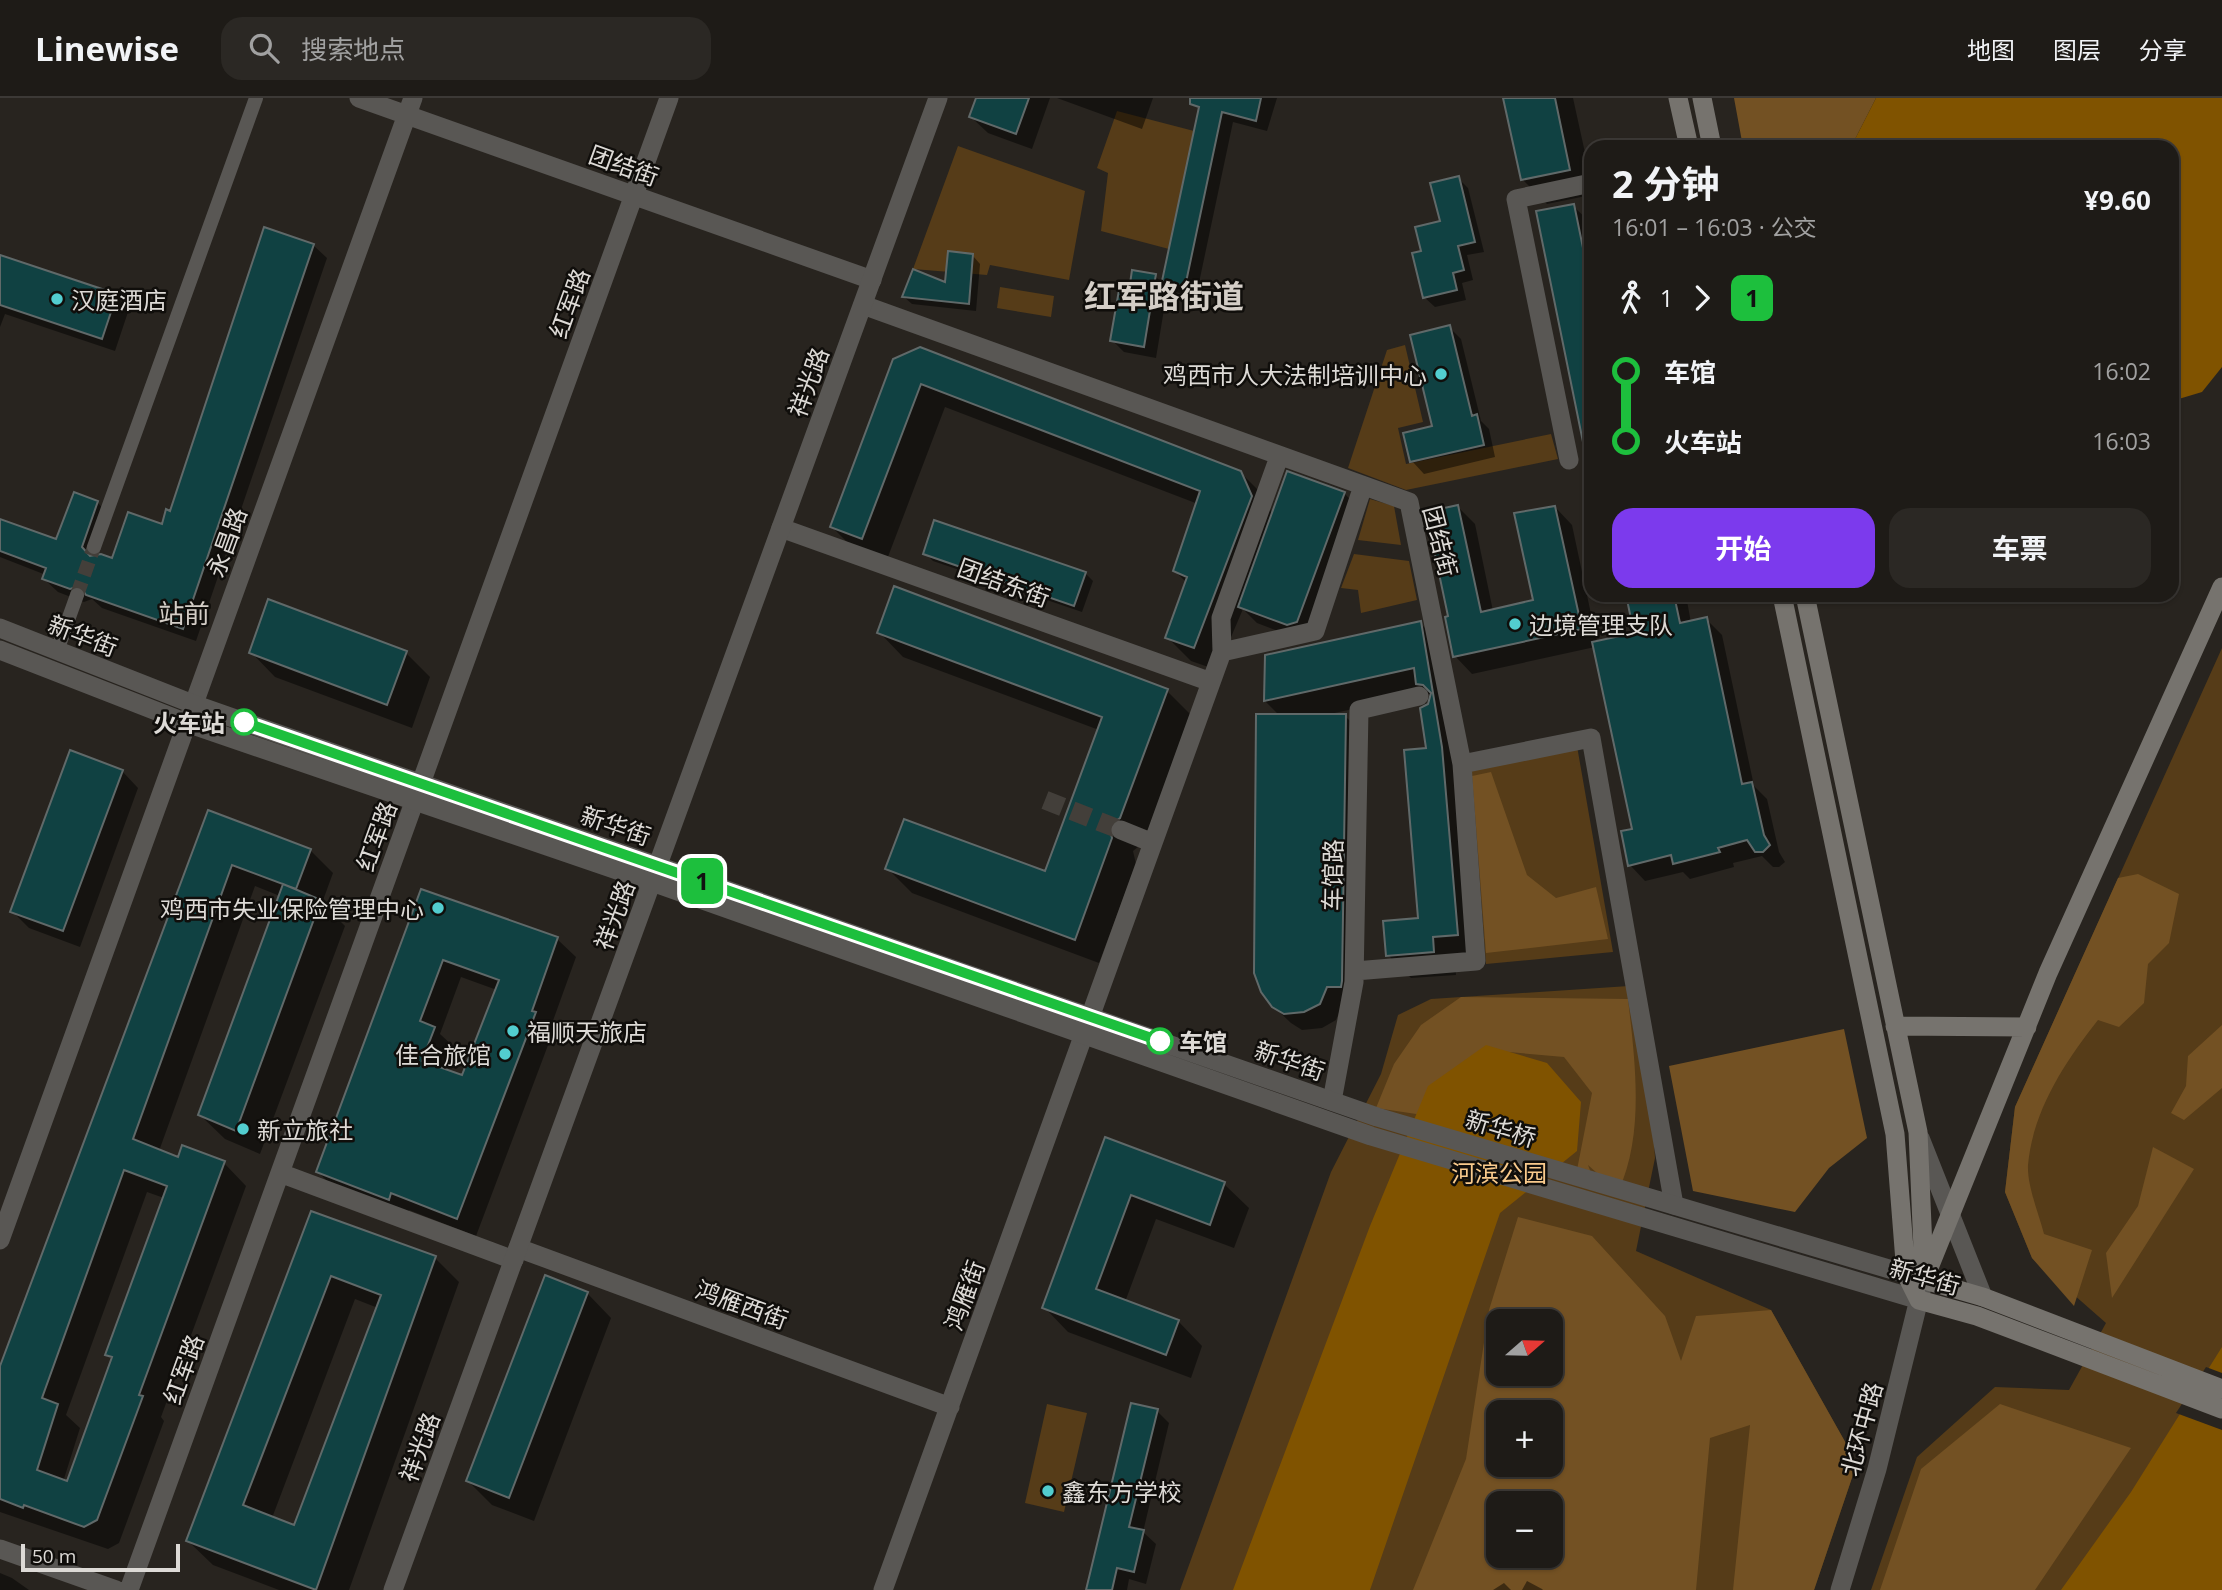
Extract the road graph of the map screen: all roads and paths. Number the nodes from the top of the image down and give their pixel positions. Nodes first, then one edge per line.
1 (256, 98) edge
2 (359, 98) edge
3 (669, 98) edge
4 (938, 98) edge
5 (1678, 98) edge
6 (1702, 98) edge
7 (410, 106) edge
8 (1687, 140) edge
9 (1711, 140) edge
10 (1584, 184) edge
11 (634, 195) junction
12 (872, 280) junction
13 (863, 305) junction
14 (1279, 457) junction
15 (1569, 460) dead end
16 (1363, 486) junction
17 (781, 528) junction
18 (94, 547) tunnel mouth
19 (2222, 587) edge
20 (77, 595) tunnel mouth
21 (1783, 602) edge
22 (1806, 602) edge
23 (0, 628) edge
24 (0, 650) edge
25 (57, 651) junction
26 (1222, 652) junction
27 (1211, 682) junction
28 (1419, 696) dead end
29 (193, 704) junction
30 (187, 723) junction
31 (1462, 764) junction
32 (418, 793) junction
33 (1121, 830) tunnel mouth
34 (1153, 843) junction
35 (655, 874) junction
36 (1355, 971) junction
37 (1085, 1025) junction
38 (1895, 1026) junction
39 (2027, 1027) junction
40 (1332, 1101) junction
41 (1377, 1117) joint
42 (1917, 1132) junction
43 (1371, 1136) joint
44 (280, 1173) junction
45 (1611, 1186) joint
46 (1674, 1205) junction
47 (1608, 1207) joint
48 (1951, 1216) junction
49 (0, 1240) edge
50 (516, 1254) junction
51 (1915, 1277) junction
52 (1983, 1297) junction
53 (1919, 1300) junction
54 (2104, 1354) junction
55 (2222, 1389) edge
56 (950, 1406) junction
57 (2222, 1409) edge
58 (0, 1549) edge
59 (116, 1590) edge
60 (129, 1590) edge
61 (393, 1590) edge
62 (883, 1590) edge
63 (1840, 1590) edge

1 - 18 street
2 - 7 street, 团结街
3 - 11 street, 红军路
4 - 12 street, 祥光路
5 - 8 main road
6 - 9 main road
7 - 11 street, 团结街
7 - 29 street, 永昌路
10 - 15 street
11 - 12 street, 团结街
11 - 32 street, 红军路
12 - 13 street, 祥光路
13 - 14 street, 团结街
13 - 17 street, 祥光路
14 - 16 street, 团结街
14 - 26 street
16 - 26 street
16 - 31 street, 团结街
17 - 27 street, 团结东街
17 - 35 street, 祥光路
19 - 39 main road
20 - 25 street
21 - 51 main road
22 - 38 main road
23 - 25 street, 新华街
24 - 30 street, 新华街
25 - 29 street, 新华街
26 - 27 street, 鸿雁街
27 - 34 street, 鸿雁街
28 - 36 street, 车馆路
29 - 30 street, 永昌路
29 - 32 street, 新华街
30 - 32 street, 新华街
30 - 49 street, 永昌路
31 - 36 street, 团结街
31 - 46 street
32 - 35 street, 新华街
32 - 44 street, 红军路
33 - 34 street
34 - 37 street, 鸿雁街
35 - 37 street, 新华街
35 - 50 street, 祥光路
36 - 40 street, 车馆路
37 - 40 street, 新华街
37 - 43 street, 新华街
37 - 56 street, 鸿雁街
38 - 39 main road
38 - 42 main road
39 - 48 main road
40 - 41 street, 新华街
41 - 45 street, 新华桥
42 - 48 street
42 - 51 main road
43 - 47 street, 新华桥
44 - 50 street, 鸿雁西街
44 - 60 street, 红军路
45 - 46 street, 新华街
46 - 51 street, 新华街
47 - 53 street, 新华街
48 - 51 main road
48 - 52 street
50 - 56 street, 鸿雁西街
50 - 61 street, 祥光路
51 - 52 main road, 新华街
51 - 53 street, 北环中路
52 - 54 main road, 新华街
53 - 54 main road, 新华街
53 - 63 street, 北环中路
54 - 55 main road, 新华街
54 - 57 main road, 新华街
56 - 62 street, 鸿雁街
58 - 59 street

